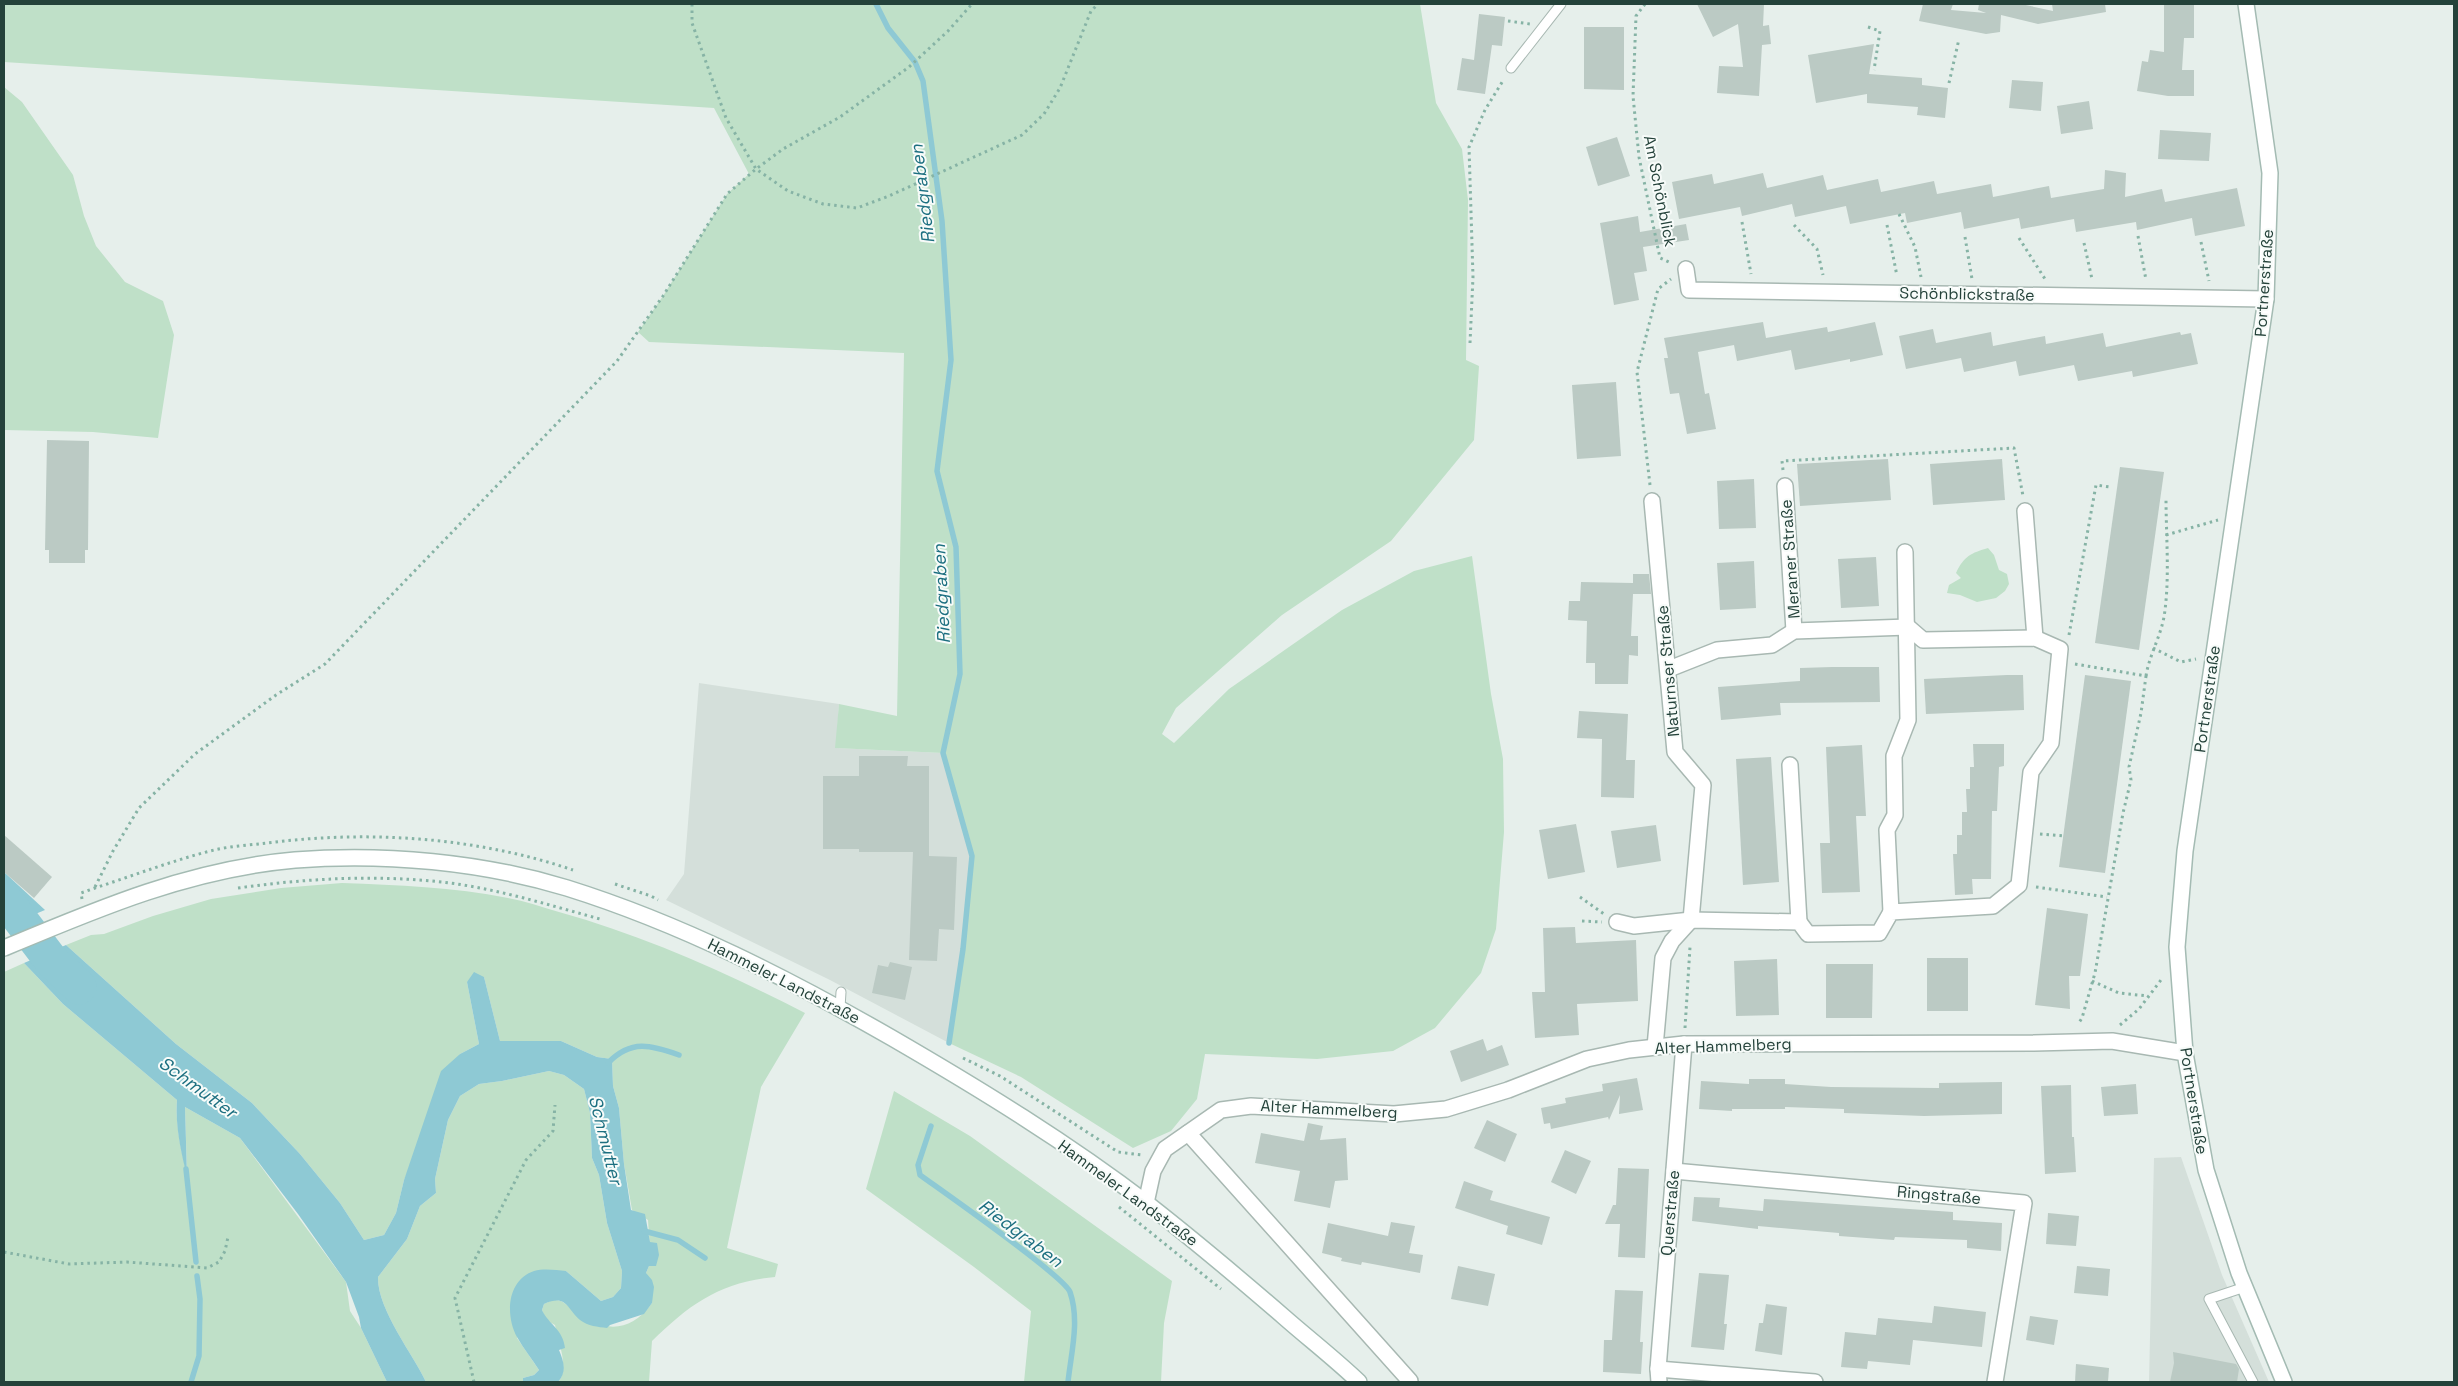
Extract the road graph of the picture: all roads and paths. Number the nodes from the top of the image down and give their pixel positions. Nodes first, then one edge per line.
1 (692, 4) edge
2 (972, 4) edge
3 (1098, 4) edge
4 (1561, 4) edge
5 (1646, 4) edge
6 (2246, 4) edge
7 (1868, 27) dead end
8 (1959, 39) dead end
9 (1511, 68) joint
10 (1874, 70) dead end
11 (1949, 83) dead end
12 (756, 168) junction
13 (1899, 214) dead end
14 (1742, 222) dead end
15 (1887, 225) dead end
16 (1794, 226) dead end
17 (2138, 236) dead end
18 (1965, 237) dead end
19 (2019, 238) dead end
20 (2201, 242) dead end
21 (2084, 243) dead end
22 (1686, 269) junction
23 (1753, 290) junction
24 (1826, 291) junction
25 (1900, 292) junction
26 (1924, 293) junction
27 (1975, 294) junction
28 (2055, 295) junction
29 (2095, 296) junction
30 (2150, 297) junction
31 (2212, 298) junction
32 (2266, 299) junction
33 (1470, 343) dead end
34 (1785, 486) joint
35 (2110, 487) dead end
36 (2166, 498) dead end
37 (1652, 501) joint
38 (2026, 511) joint
39 (2199, 525) dead end
40 (2166, 535) junction
41 (1905, 552) dead end
42 (1908, 627) junction
43 (1794, 631) junction
44 (2035, 638) junction
45 (2153, 648) junction
46 (2060, 655) junction
47 (2214, 656) junction
48 (1669, 669) junction
49 (2146, 676) junction
50 (1790, 765) dead end
51 (2024, 832) junction
52 (2064, 836) dead end
53 (580, 872) dead end
54 (607, 881) dead end
55 (2018, 885) junction
56 (95, 888) junction
57 (236, 888) dead end
58 (1580, 897) dead end
59 (2107, 897) junction
60 (659, 901) dead end
61 (1891, 912) junction
62 (83, 914) junction
63 (1691, 920) junction
64 (1582, 921) dead end
65 (608, 922) dead end
66 (1617, 922) junction
67 (1799, 922) junction
68 (4, 948) edge
69 (2178, 954) junction
70 (2092, 981) junction
71 (841, 992) dead end
72 (2148, 996) junction
73 (840, 1008) junction
74 (2118, 1026) dead end
75 (2064, 1042) junction
76 (1684, 1044) junction
77 (1655, 1047) junction
78 (2185, 1053) junction
79 (962, 1057) dead end
80 (555, 1105) dead end
81 (1188, 1133) junction
82 (1165, 1149) junction
83 (1674, 1171) junction
84 (1112, 1201) dead end
85 (1146, 1203) junction
86 (228, 1237) dead end
87 (4, 1252) edge
88 (2245, 1288) junction
89 (1226, 1292) dead end
90 (1659, 1375) edge
91 (474, 1382) edge
92 (1359, 1382) edge
93 (1410, 1382) edge
94 (1815, 1382) edge
95 (1995, 1382) edge
96 (2253, 1382) edge
97 (2284, 1382) edge

1 - 12 path
2 - 12 path
3 - 12 path
4 - 9 lane
5 - 22 path, Am Schönblick
6 - 32 street, Portnerstraße
7 - 10 path
8 - 11 path
9 - 33 path
12 - 56 path
13 - 26 path
14 - 23 path
15 - 25 path
16 - 24 path
17 - 30 path
18 - 27 path
19 - 28 path
20 - 31 path
21 - 29 path
22 - 23 street, Schönblickstraße
22 - 37 path
23 - 24 street, Schönblickstraße
24 - 25 street, Schönblickstraße
25 - 26 street, Schönblickstraße
26 - 27 street, Schönblickstraße
27 - 28 street, Schönblickstraße
28 - 29 street, Schönblickstraße
29 - 30 street, Schönblickstraße
30 - 31 street, Schönblickstraße
31 - 32 street, Schönblickstraße
32 - 47 street, Portnerstraße
34 - 38 path
34 - 43 street, Meraner Straße
35 - 46 path
36 - 40 path
37 - 48 street, Naturnser Straße
38 - 44 street
39 - 40 path
40 - 45 path
41 - 42 street
42 - 43 street, Meraner Straße
42 - 44 street
42 - 61 street
43 - 48 street, Meraner Straße
44 - 46 street
45 - 47 path
45 - 49 path
46 - 49 path
46 - 51 street
47 - 69 street, Portnerstraße
48 - 63 street, Naturnser Straße
49 - 59 path
50 - 67 street
51 - 52 path
51 - 55 street
53 - 56 path
54 - 60 path
55 - 59 path
55 - 61 street
56 - 62 path
57 - 65 path
58 - 66 path
59 - 70 path
61 - 67 street
62 - 68 street, Hammeler Landstraße
62 - 73 street, Hammeler Landstraße
63 - 66 street
63 - 67 street
63 - 76 path
63 - 77 street
64 - 66 path
69 - 72 path
69 - 78 street, Portnerstraße
70 - 72 path
70 - 75 path
71 - 73 lane
72 - 74 path
73 - 85 street, Hammeler Landstraße
75 - 76 street, Alter Hammelberg
75 - 78 street, Alter Hammelberg
76 - 77 street, Alter Hammelberg
76 - 83 street, Querstraße
77 - 81 street, Alter Hammelberg
78 - 88 street, Portnerstraße
79 - 82 path
80 - 91 path
81 - 82 street, Alter Hammelberg
81 - 93 street
82 - 85 street, Alter Hammelberg
83 - 90 street, Querstraße
83 - 95 street, Ringstraße
84 - 89 path
85 - 92 street, Hammeler Landstraße
86 - 87 path
88 - 96 lane
88 - 97 street, Portnerstraße
90 - 94 street

